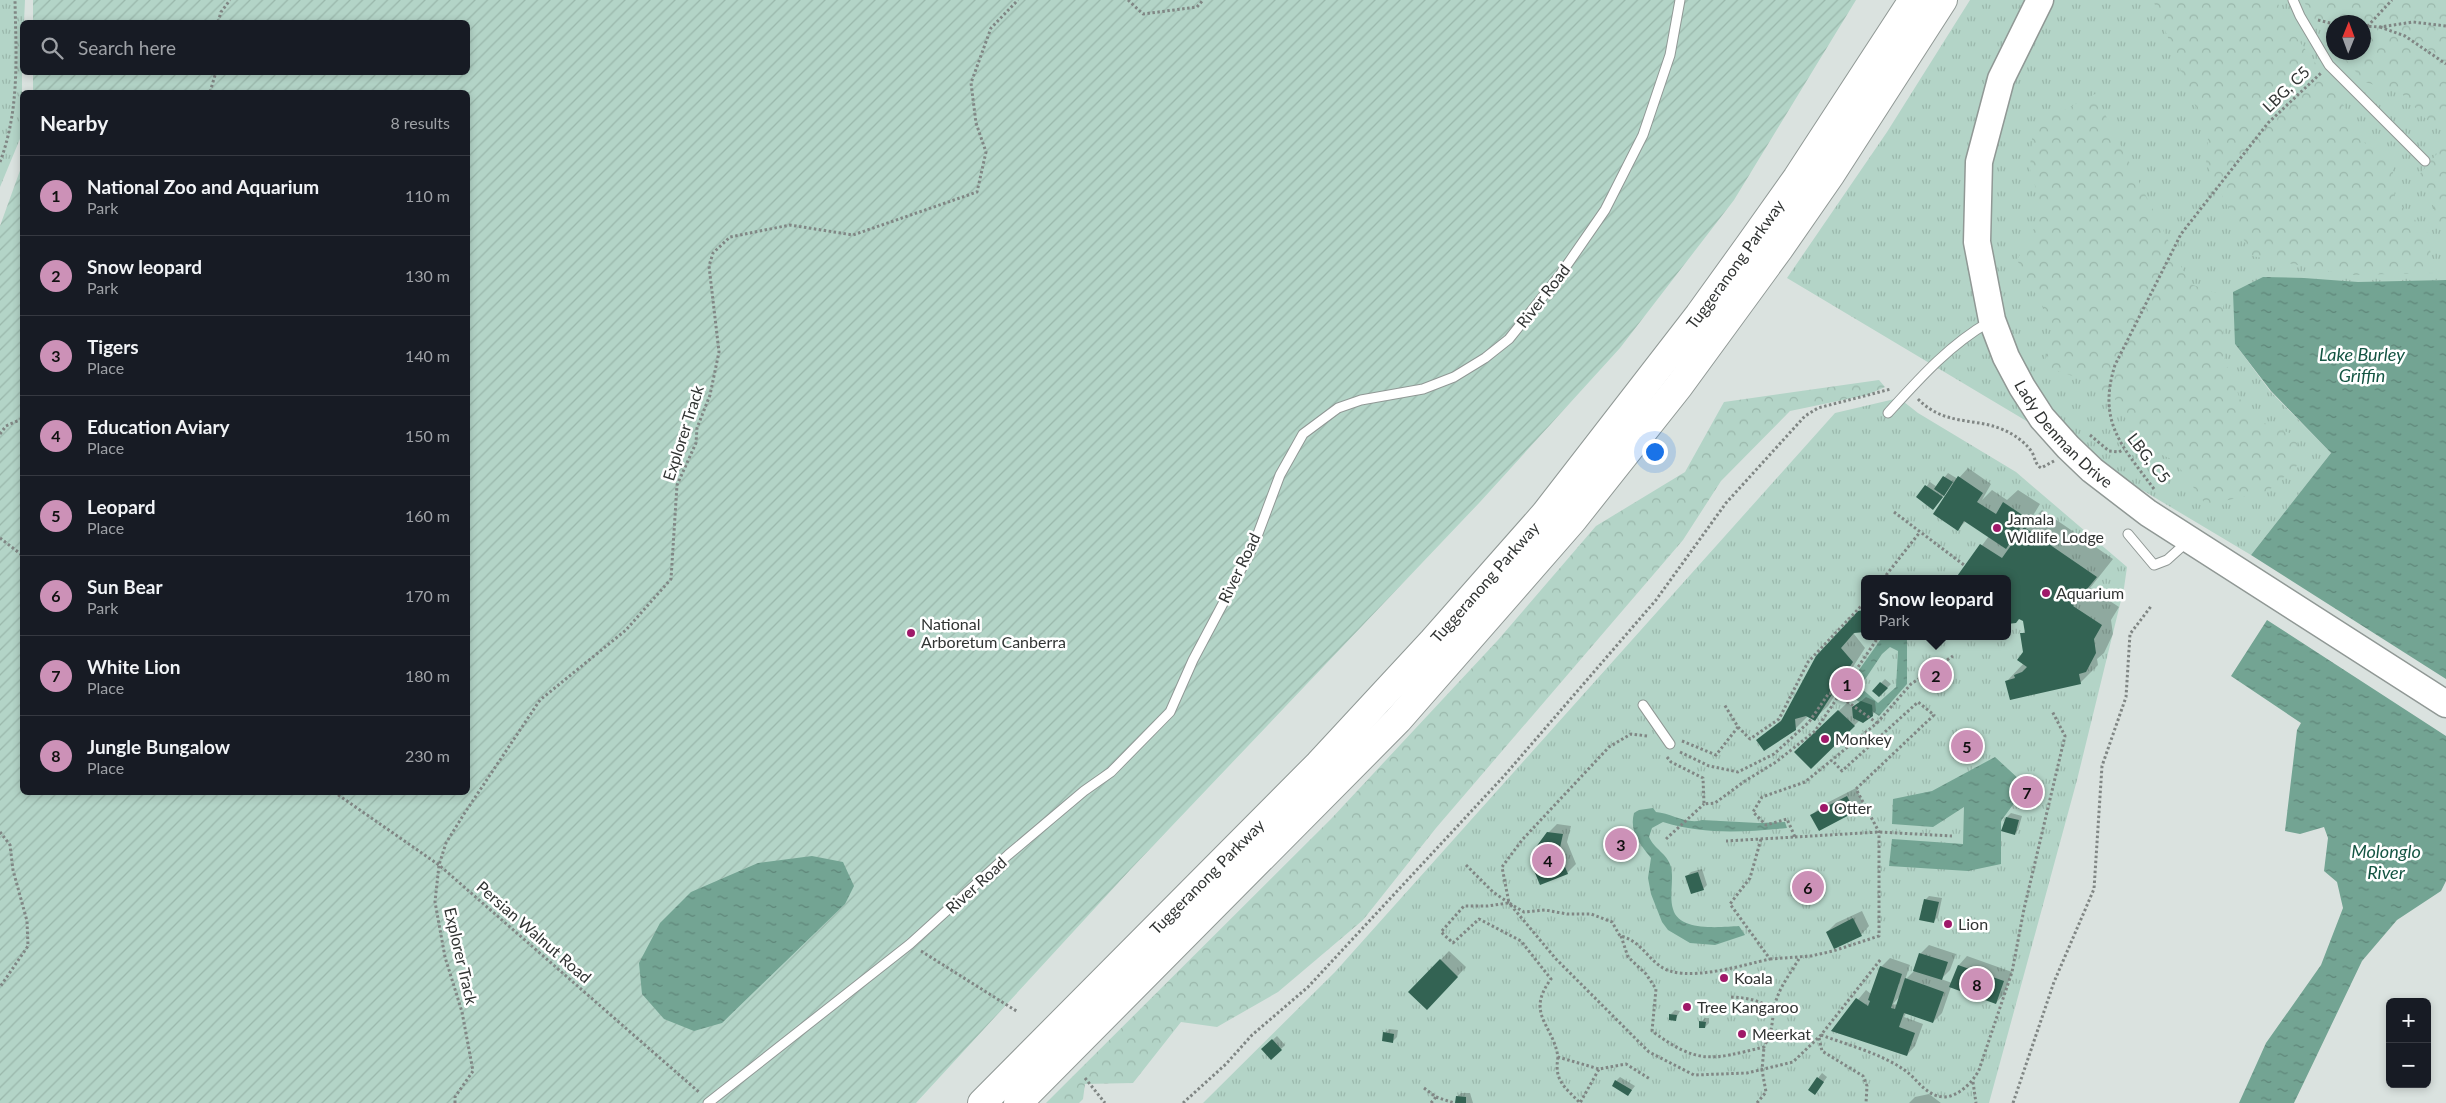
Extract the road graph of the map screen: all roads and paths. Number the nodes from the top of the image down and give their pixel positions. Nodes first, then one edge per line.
1 (15, 0) edge
2 (230, 0) edge
3 (1018, 0) edge
4 (1128, 0) edge
5 (1203, 0) edge
6 (1680, 0) edge
7 (1913, 0) edge
8 (1943, 0) edge
9 (2040, 0) edge
10 (2293, 0) edge
11 (2392, 0) edge
12 (219, 20) edge
13 (2371, 22) edge
14 (2446, 26) edge
15 (2380, 27) junction
16 (2371, 28) edge
17 (2446, 64) edge
18 (2329, 65) junction
19 (215, 75) edge
20 (211, 90) edge
21 (2425, 161) dead end
22 (0, 162) edge
23 (1992, 320) junction
24 (1912, 386) junction
25 (1888, 413) dead end
26 (20, 420) edge
27 (0, 434) edge
28 (2068, 447) junction
29 (2162, 495) dead end
30 (1894, 512) dead end
31 (1920, 532) junction
32 (2128, 534) dead end
33 (0, 538) edge
34 (2189, 539) junction
35 (20, 553) edge
36 (1964, 566) dead end
37 (1886, 575) edge
38 (2152, 605) dead end
39 (1861, 606) edge
40 (1876, 640) edge
41 (1953, 656) dead end
42 (1838, 695) junction
43 (1724, 704) dead end
44 (2446, 704) edge
45 (1643, 705) dead end
46 (2052, 711) dead end
47 (1877, 723) junction
48 (1738, 727) junction
49 (1652, 742) dead end
50 (1670, 744) junction
51 (1665, 755) dead end
52 (1832, 760) junction
53 (338, 795) edge
54 (1704, 804) junction
55 (0, 832) edge
56 (1879, 832) junction
57 (1795, 836) junction
58 (1952, 836) dead end
59 (1761, 839) junction
60 (1666, 840) dead end
61 (1726, 840) dead end
62 (1466, 864) dead end
63 (439, 865) junction
64 (1509, 903) junction
65 (1620, 936) junction
66 (910, 944) junction
67 (1800, 957) junction
68 (1770, 959) junction
69 (1881, 959) dead end
70 (0, 987) edge
71 (1732, 997) dead end
72 (1774, 1010) junction
73 (1018, 1012) dead end
74 (1820, 1036) junction
75 (1764, 1047) junction
76 (1558, 1057) junction
77 (1599, 1069) junction
78 (1762, 1070) junction
79 (1085, 1078) dead end
80 (1650, 1080) dead end
81 (1972, 1082) junction
82 (1424, 1088) dead end
83 (1436, 1097) junction
84 (709, 1102) edge
85 (455, 1103) edge
86 (982, 1103) edge
87 (1018, 1103) edge
88 (1105, 1103) edge
89 (1183, 1103) edge
90 (1431, 1103) edge
91 (1454, 1103) edge
92 (1580, 1103) edge
93 (1757, 1103) edge
94 (1866, 1103) edge
95 (1976, 1103) edge
96 (2013, 1103) edge

1 - 22 path
2 - 12 path
3 - 63 path, Explorer Track
4 - 5 path
6 - 66 lane, River Road
7 - 86 highway, Tuggeranong Parkway
8 - 87 highway, Tuggeranong Parkway
9 - 23 street, Lady Denman Drive
10 - 18 lane
11 - 13 path
14 - 15 path
15 - 16 path
15 - 17 path
18 - 21 lane
18 - 29 path, LBG, C5
19 - 20 path
23 - 24 lane
23 - 28 street, Lady Denman Drive
24 - 25 lane
24 - 28 path
24 - 89 path
26 - 27 path
28 - 34 street, Lady Denman Drive
30 - 31 path
31 - 36 path
31 - 37 path
32 - 34 lane
33 - 35 path
34 - 44 street, Lady Denman Drive
38 - 96 path
39 - 48 path
40 - 42 path
41 - 47 path
42 - 47 path
42 - 50 path
42 - 54 path
43 - 48 path
45 - 50 lane
46 - 81 path
47 - 52 path
48 - 50 path
49 - 64 path
51 - 54 path
52 - 56 path
52 - 57 path
53 - 63 path, Persian Walnut Road
54 - 60 path
55 - 70 path
56 - 57 path
56 - 58 path
56 - 67 path
57 - 59 path
59 - 61 path
59 - 68 path
62 - 64 path
63 - 84 path, Persian Walnut Road
63 - 85 path, Explorer Track
64 - 65 path
64 - 76 path
64 - 78 path
65 - 68 path
65 - 75 path
66 - 73 path
66 - 84 lane, River Road
67 - 68 path
67 - 72 path
69 - 74 path
71 - 72 path
72 - 75 path
74 - 78 path
74 - 81 path
74 - 94 path
75 - 78 path
76 - 77 path
76 - 92 path
77 - 80 path
77 - 92 path
78 - 93 path
79 - 88 path
81 - 95 path
82 - 83 path
83 - 90 path
83 - 91 path

